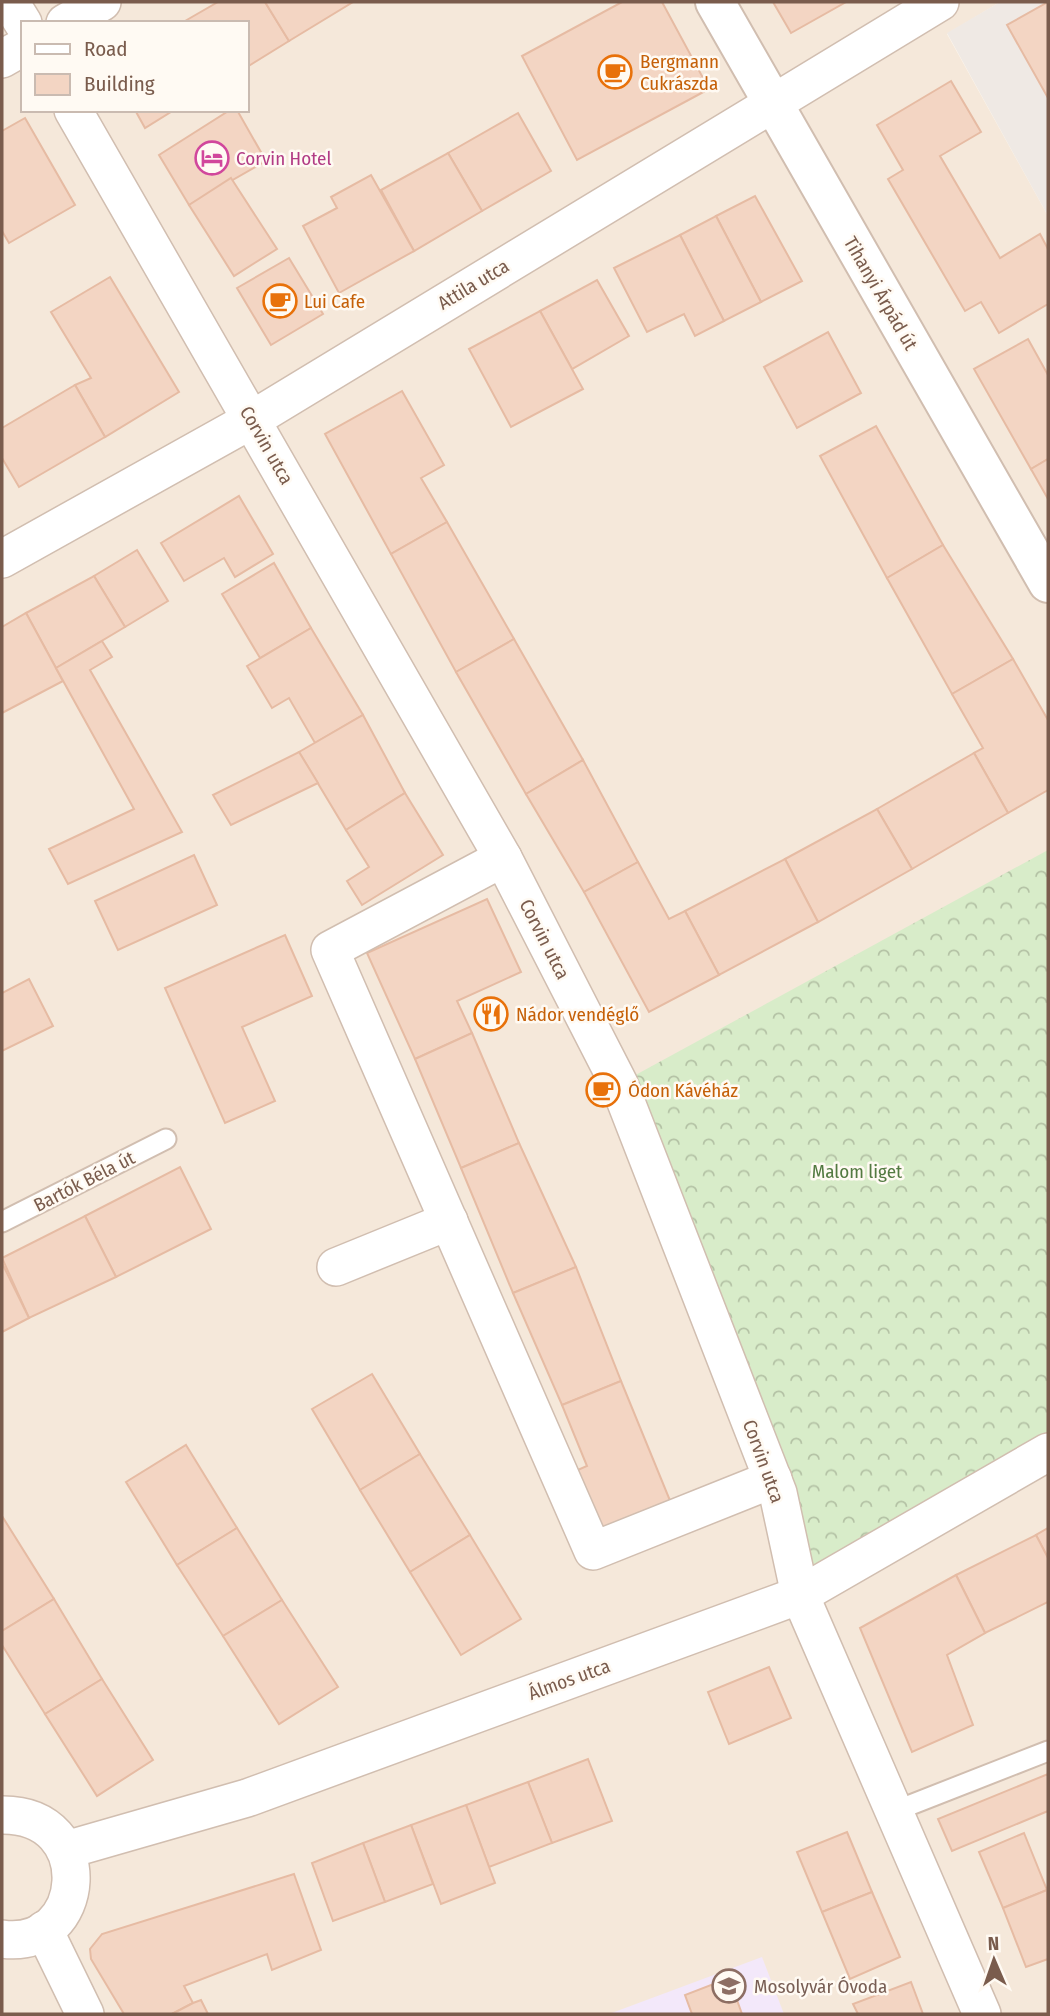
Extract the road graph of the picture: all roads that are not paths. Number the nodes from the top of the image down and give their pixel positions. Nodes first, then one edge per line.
1 (10, 2) edge
2 (102, 2) edge
3 (715, 2) edge
4 (940, 2) edge
5 (22, 21) edge
6 (69, 21) edge
7 (21, 48) edge
8 (2, 59) edge
9 (771, 102) junction
10 (75, 112) edge
11 (253, 419) junction
12 (2, 559) edge
13 (1048, 583) edge
14 (503, 858) junction
15 (166, 1139) dead end
16 (2, 1222) edge
17 (449, 1222) junction
18 (336, 1267) dead end
19 (1048, 1452) edge
20 (773, 1479) junction
21 (800, 1595) junction
22 (1048, 1751) edge
23 (895, 1811) junction
24 (2, 1815) edge
25 (66, 1850) junction
26 (44, 1930) junction
27 (2, 1939) edge
28 (85, 2014) edge
29 (982, 2014) edge

1 - 5 street
2 - 6 street
3 - 9 street, Tihanyi Árpád út
4 - 9 street, Attila utca
7 - 8 street
9 - 11 street, Attila utca
9 - 13 street, Tihanyi Árpád út
10 - 11 street, Corvin utca
11 - 12 street, Attila utca
11 - 14 street, Corvin utca
14 - 17 street
14 - 20 street, Corvin utca
15 - 16 lane, Bartók Béla út
17 - 18 street
17 - 20 street
19 - 21 street, Álmos utca
20 - 21 street, Corvin utca
21 - 23 street, Corvin utca
21 - 25 street, Álmos utca
22 - 23 lane
23 - 29 street, Corvin utca
24 - 25 street
25 - 26 street
26 - 27 street
26 - 28 street

